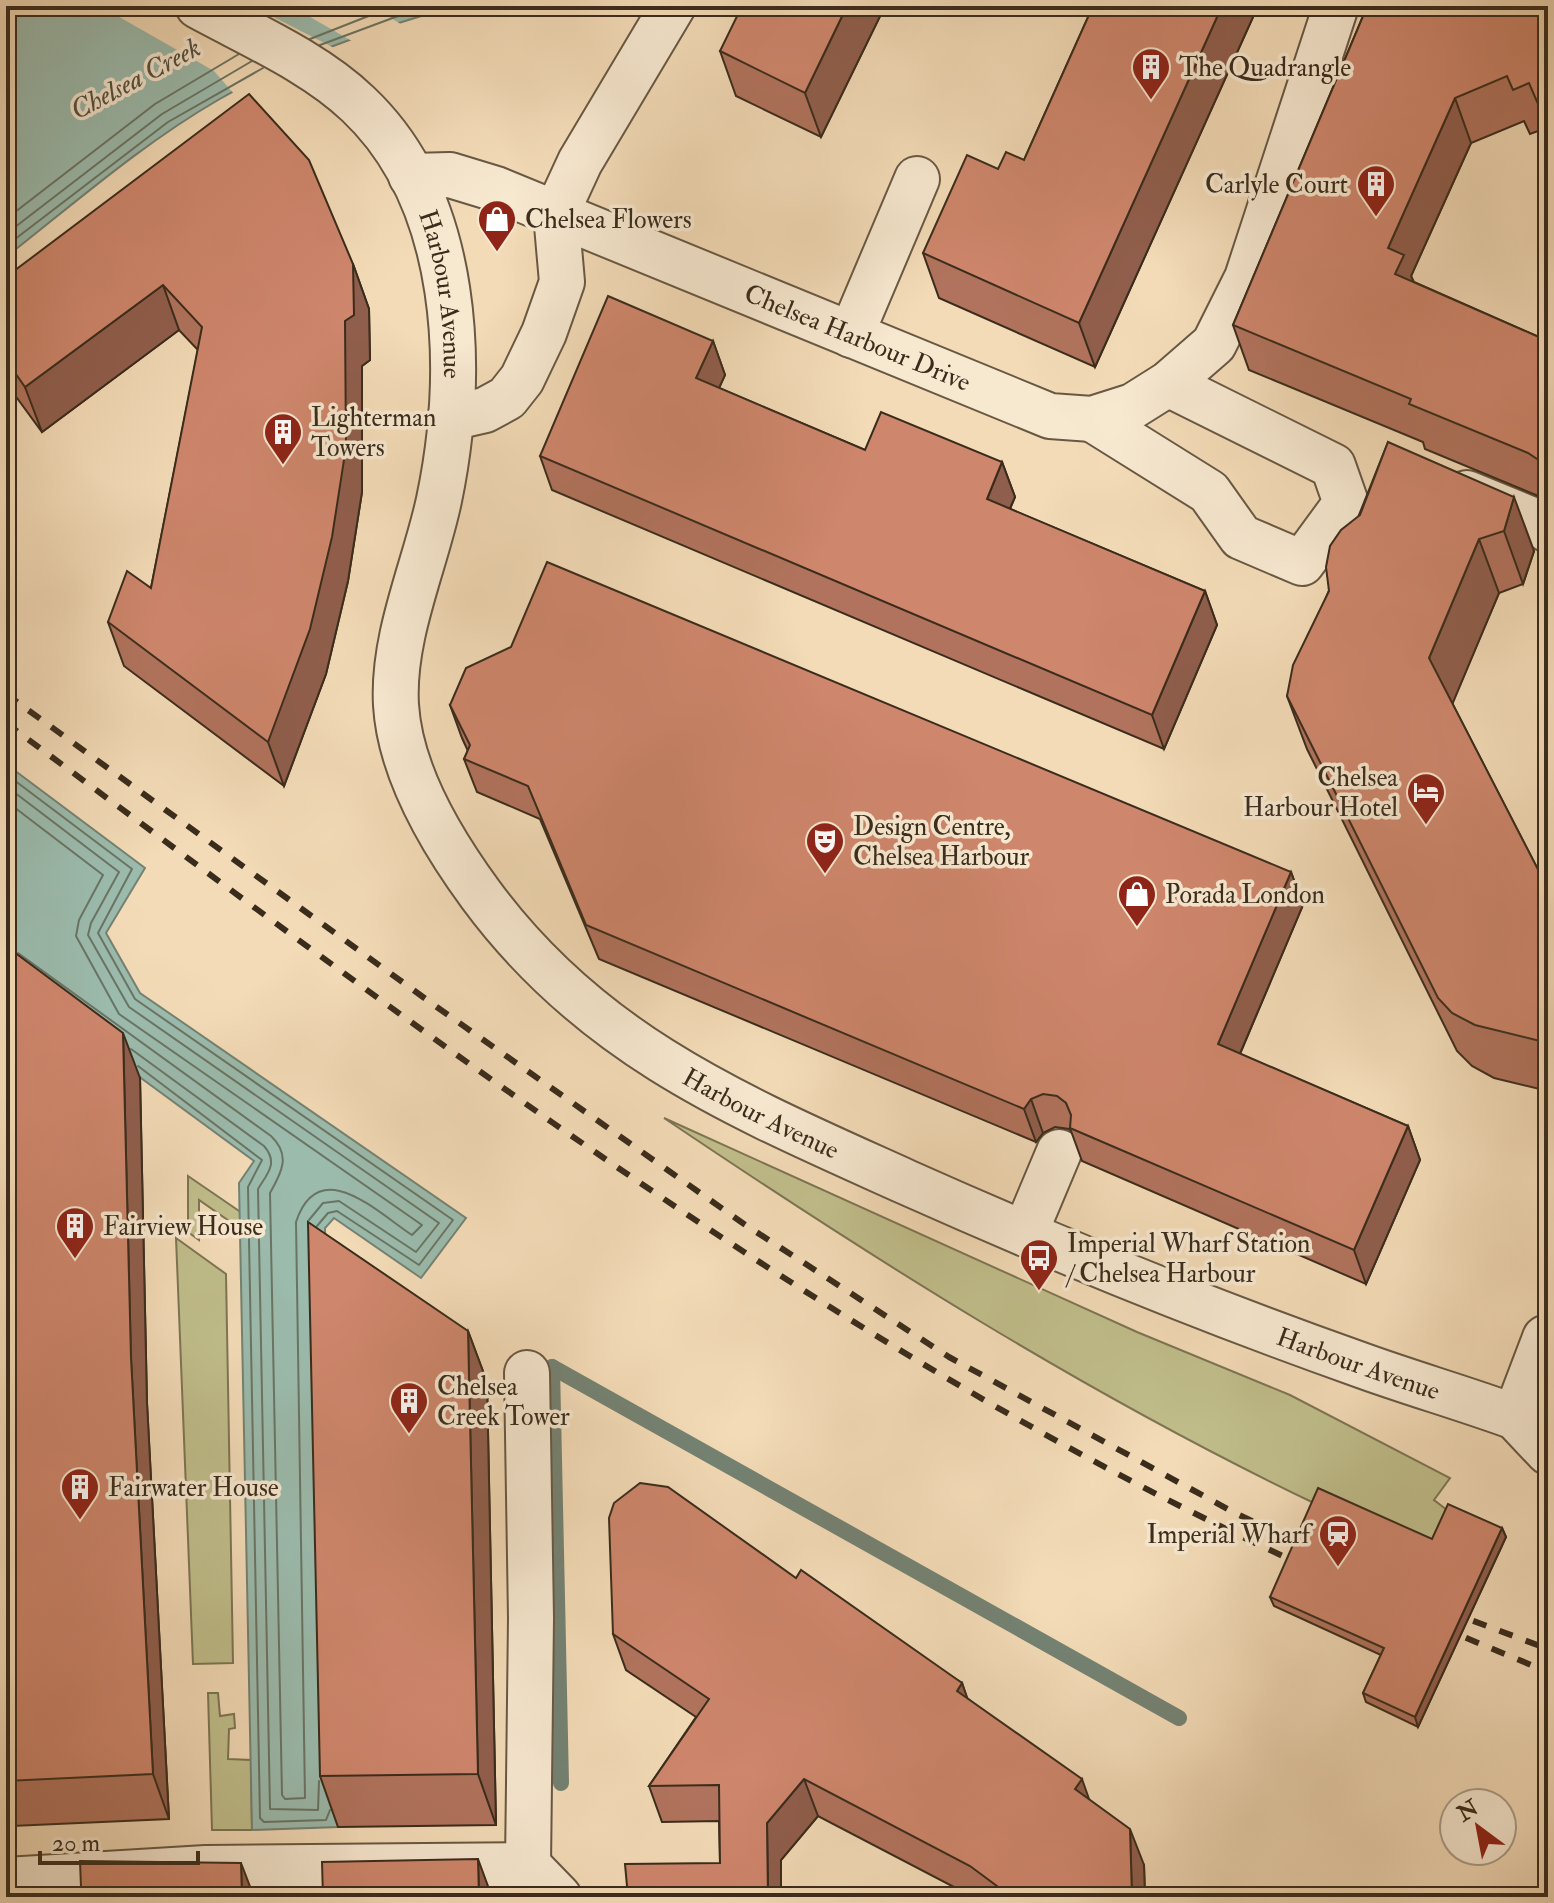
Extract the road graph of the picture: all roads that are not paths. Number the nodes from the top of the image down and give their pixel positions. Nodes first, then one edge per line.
1 (198, 6) edge
2 (673, 6) edge
3 (1336, 6) edge
4 (411, 176) junction
5 (917, 179) dead end
6 (556, 214) junction
7 (851, 335) junction
8 (1168, 384) junction
9 (450, 418) junction
10 (1092, 419) junction
11 (1425, 476) edge
12 (1548, 530) edge
13 (1059, 1152) dead end
14 (1025, 1233) junction
15 (1545, 1338) dead end
16 (527, 1373) dead end
17 (1515, 1417) junction
18 (1548, 1452) edge
19 (528, 1865) junction
20 (6, 1880) edge
21 (63, 1887) edge
22 (559, 1897) edge

1 - 4 street
2 - 6 street
3 - 8 street, Chelsea Harbour Drive
4 - 6 street, Chelsea Harbour Drive
4 - 9 street, Harbour Avenue
5 - 7 street
6 - 7 street, Chelsea Harbour Drive
6 - 9 street, Harbour Avenue
7 - 10 street, Chelsea Harbour Drive
8 - 10 street, Chelsea Harbour Drive
8 - 10 street
9 - 14 street, Harbour Avenue
11 - 12 street
13 - 14 street
14 - 17 street, Harbour Avenue
15 - 17 street
16 - 19 street
17 - 18 street, Harbour Avenue
19 - 21 street
19 - 22 street
20 - 21 street

